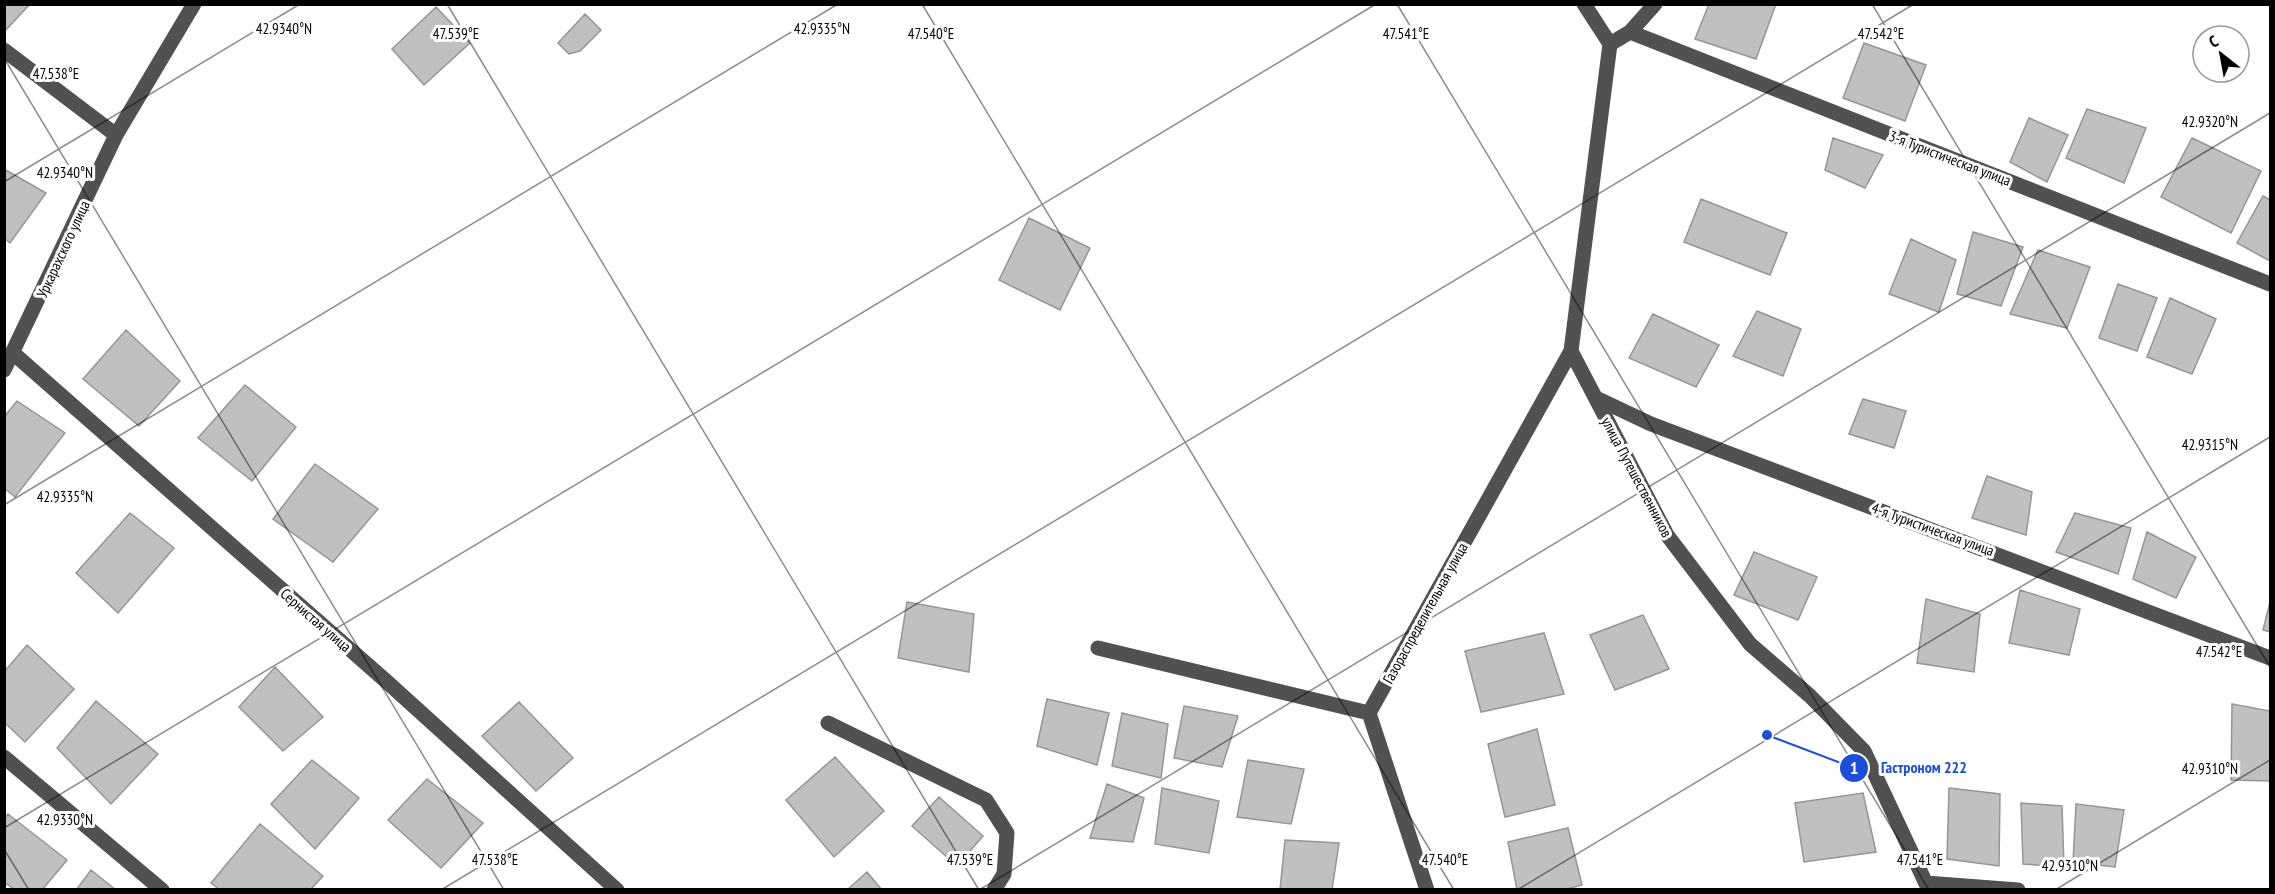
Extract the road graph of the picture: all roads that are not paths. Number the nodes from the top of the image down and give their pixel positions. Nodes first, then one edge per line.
1 (194, 4) edge
2 (1584, 4) edge
3 (1655, 4) edge
4 (1630, 32) junction
5 (1610, 44) junction
6 (4, 50) edge
7 (116, 135) junction
8 (2271, 284) edge
9 (1571, 351) junction
10 (13, 353) junction
11 (5, 369) edge
12 (1596, 398) junction
13 (1098, 648) dead end
14 (2271, 658) edge
15 (1369, 713) junction
16 (828, 723) dead end
17 (4, 756) edge
18 (1928, 886) edge
19 (162, 890) edge
20 (617, 890) edge
21 (994, 890) edge
22 (1426, 890) edge
23 (2018, 890) edge

1 - 7 street, Уркарахского улица
2 - 5 street
3 - 4 street
4 - 5 street
4 - 8 street, 3-я Туристическая улица
5 - 9 street
6 - 7 street
7 - 10 street, Уркарахского улица
9 - 12 street, улица Путешественников
9 - 15 street, Газораспределительная улица
10 - 11 street, Уркарахского улица
10 - 20 street, Сернистая улица
12 - 14 street, 4-я Туристическая улица
12 - 18 street, улица Путешественников
13 - 15 street
15 - 22 street
16 - 21 street
17 - 19 street
18 - 23 street

